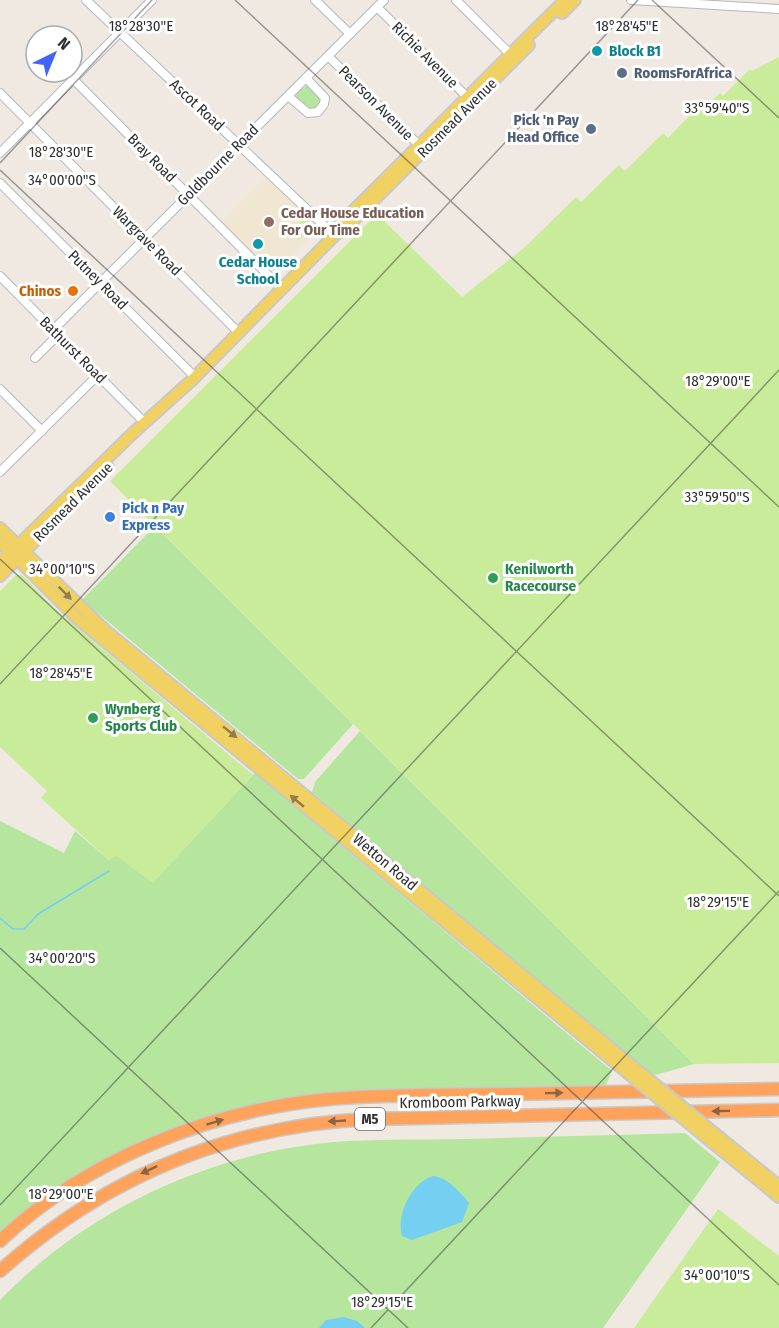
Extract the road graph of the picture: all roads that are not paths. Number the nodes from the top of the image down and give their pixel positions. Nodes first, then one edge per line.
1 (86, 0) edge
2 (152, 0) edge
3 (315, 0) edge
4 (384, 0) edge
5 (456, 0) edge
6 (565, 0) edge
7 (575, 0) edge
8 (631, 0) edge
9 (727, 3) edge
10 (377, 7) junction
11 (777, 10) edge
12 (120, 32) junction
13 (350, 34) junction
14 (510, 54) junction
15 (328, 56) junction
16 (84, 69) edge
17 (306, 78) junction
18 (69, 84) edge
19 (79, 84) edge
20 (0, 93) edge
21 (288, 96) junction
22 (470, 99) junction
23 (30, 123) junction
24 (239, 144) junction
25 (421, 148) junction
26 (0, 153) edge
27 (0, 183) edge
28 (189, 195) junction
29 (336, 234) junction
30 (145, 239) junction
31 (2, 282) edge
32 (100, 283) junction
33 (281, 288) junction
34 (56, 332) junction
35 (238, 332) junction
36 (35, 358) dead end
37 (98, 375) junction
38 (195, 377) junction
39 (0, 389) edge
40 (144, 425) junction
41 (42, 431) junction
42 (0, 472) edge
43 (0, 528) edge
44 (0, 542) edge
45 (17, 552) junction
46 (0, 563) edge
47 (0, 576) edge
48 (779, 1089) edge
49 (779, 1110) edge
50 (716, 1140) junction
51 (779, 1186) edge
52 (779, 1197) edge
53 (0, 1241) edge
54 (0, 1271) edge

1 - 12 street, Ascot Road
2 - 12 street
3 - 13 street
4 - 10 street, Goldbourne Road
5 - 14 street
6 - 14 main road, Rosmead Avenue
7 - 22 main road, Rosmead Avenue
8 - 9 street
9 - 11 street
10 - 13 street, Goldbourne Road
10 - 22 street, Richie Avenue
12 - 16 street
12 - 24 street, Ascot Road
13 - 15 street, Goldbourne Road
14 - 22 main road, Rosmead Avenue
15 - 17 street, Goldbourne Road
15 - 25 street, Pearson Avenue
17 - 21 street, Goldbourne Road
17 - 21 street
18 - 23 street
19 - 28 street, Bray Road
20 - 23 street, Wargrave Road
21 - 24 street, Goldbourne Road
22 - 25 main road, Rosmead Avenue
23 - 26 street
23 - 30 street, Wargrave Road
24 - 28 street, Goldbourne Road
24 - 29 street, Ascot Road
25 - 29 main road, Rosmead Avenue
27 - 32 street, Putney Road
28 - 30 street, Goldbourne Road
28 - 33 street, Bray Road
29 - 33 main road, Rosmead Avenue
30 - 32 street, Goldbourne Road
30 - 35 street, Wargrave Road
31 - 34 street, Bathurst Road
32 - 34 street, Goldbourne Road
32 - 38 street, Putney Road
33 - 35 main road, Rosmead Avenue
34 - 36 street, Goldbourne Road
34 - 37 street, Bathurst Road
35 - 38 main road, Rosmead Avenue
37 - 40 street, Bathurst Road
37 - 41 street
38 - 40 main road, Rosmead Avenue
39 - 41 street
40 - 45 main road, Rosmead Avenue
41 - 42 street
43 - 45 main road, Wetton Road
44 - 45 main road, Wetton Road
45 - 46 main road, Rosmead Avenue
45 - 47 main road, Rosmead Avenue
45 - 50 main road, Wetton Road, bridge
53 -> 48 highway, Kromboom Parkway / M5
49 -> 54 highway, Kromboom Parkway / M5
50 - 51 main road, Wetton Road
50 - 52 main road, Wetton Road

